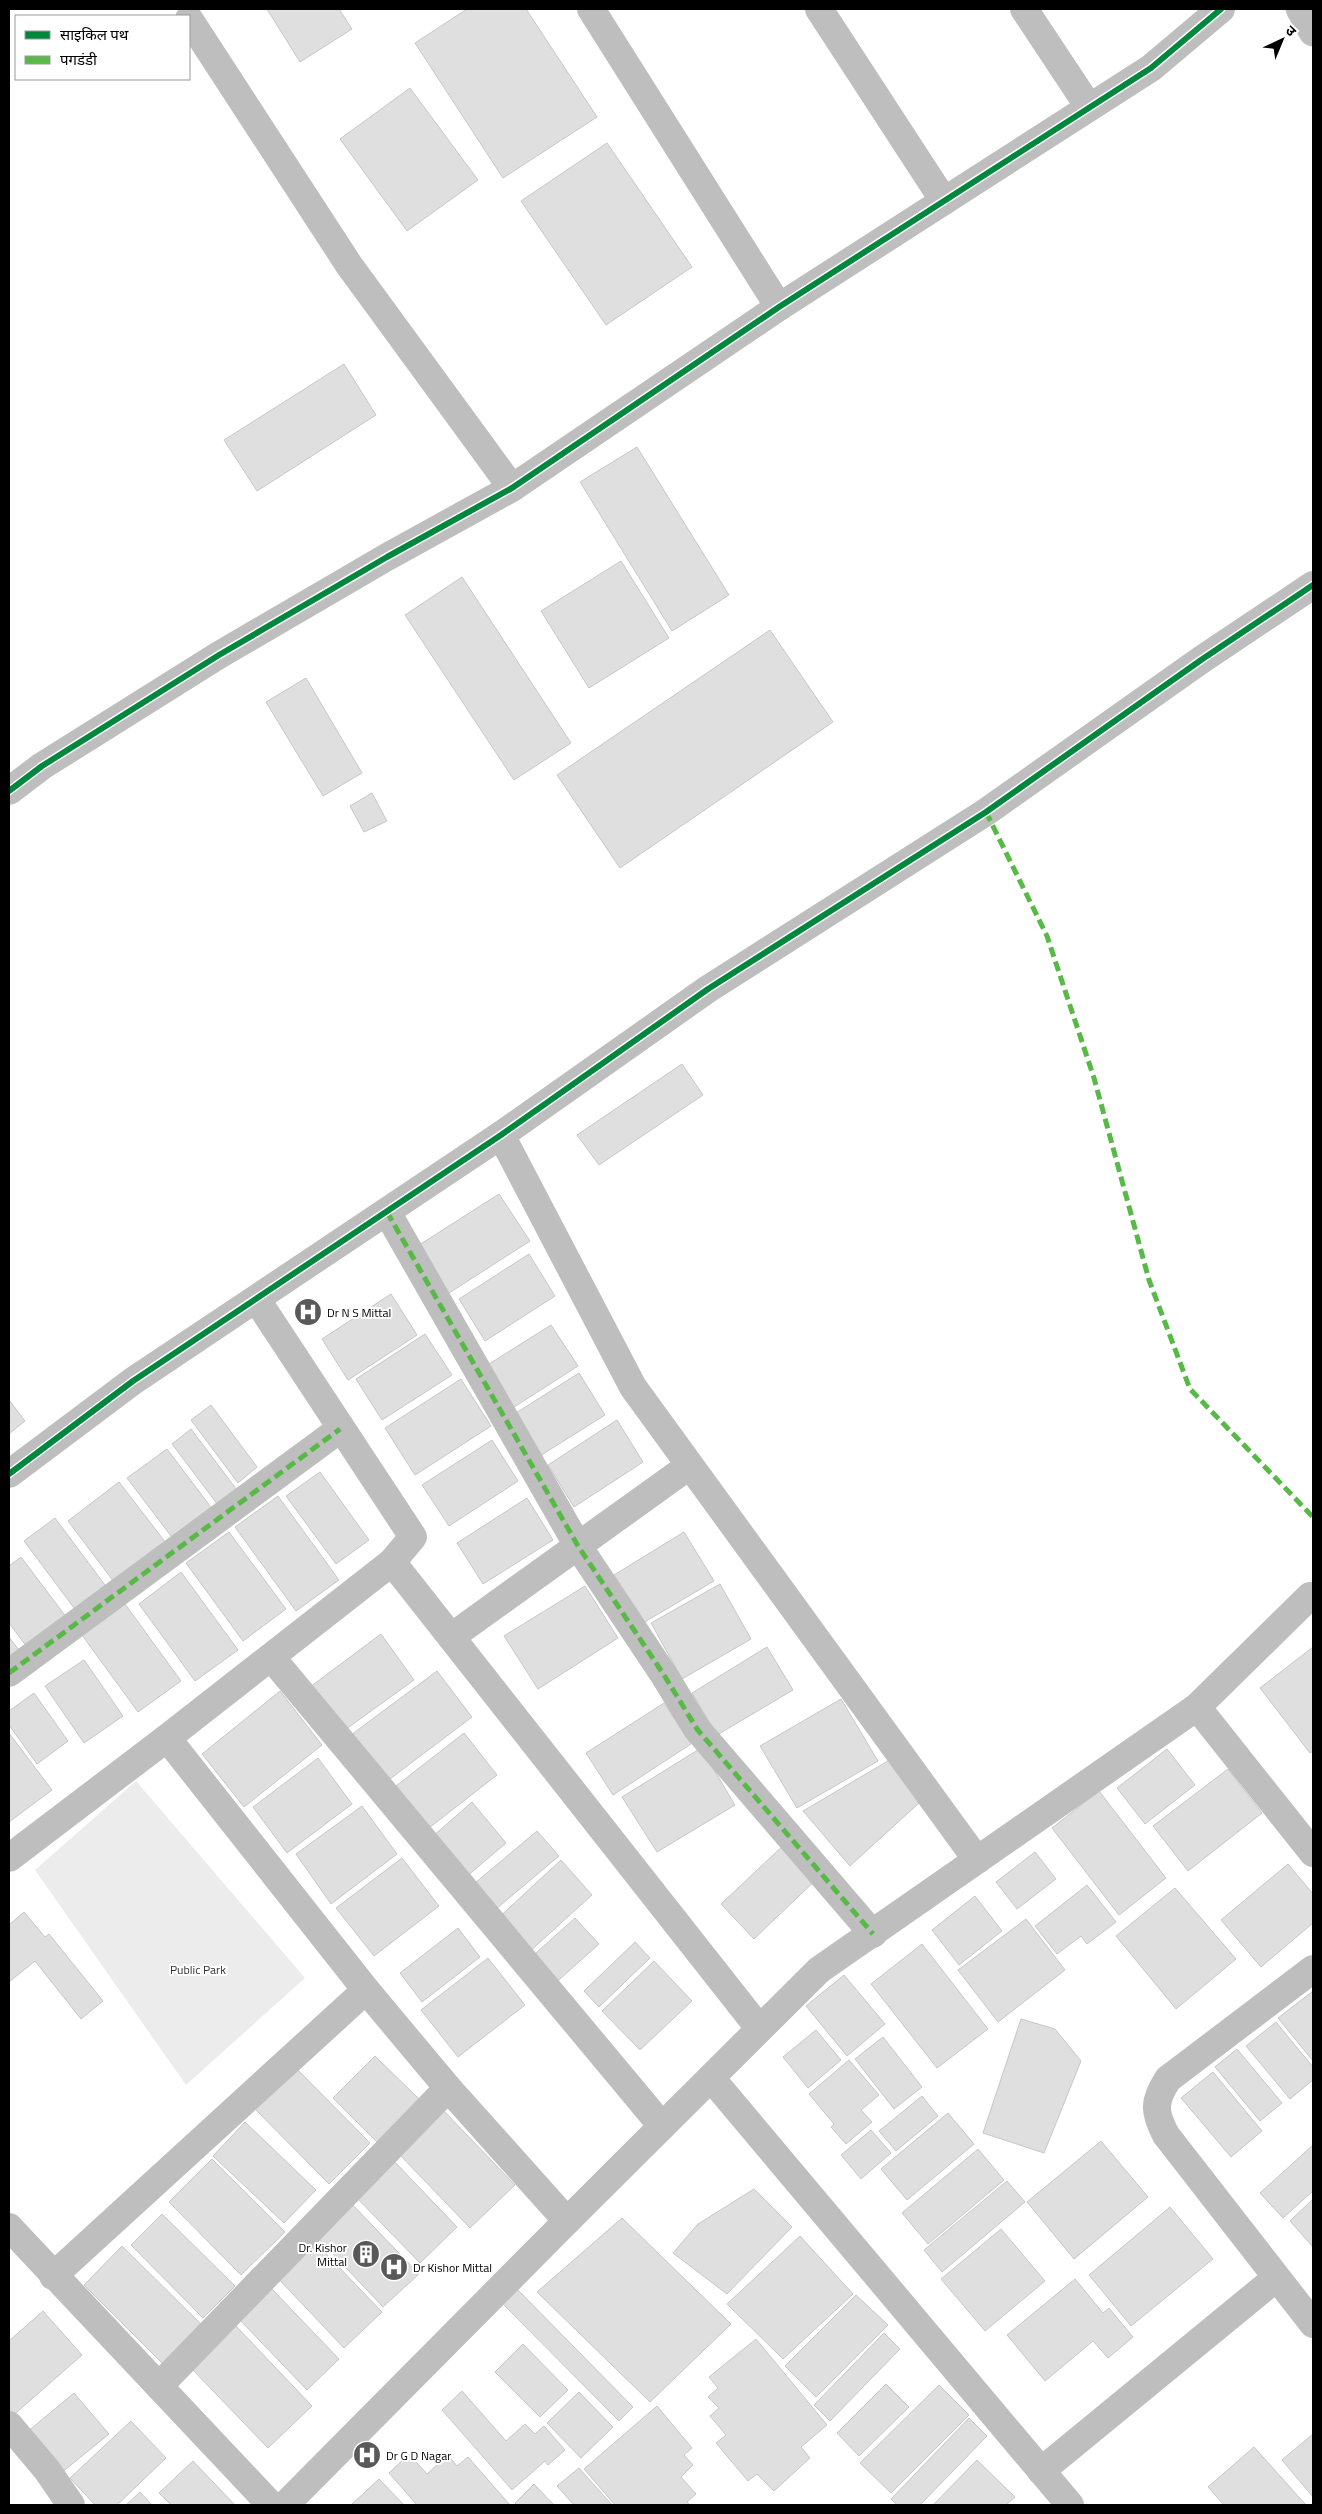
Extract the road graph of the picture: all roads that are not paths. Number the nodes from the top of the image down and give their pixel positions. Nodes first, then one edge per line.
1 (591, 9) edge
2 (819, 9) edge
3 (1024, 9) edge
4 (1221, 9) edge
5 (1300, 9) edge
6 (190, 21) edge
7 (1313, 32) edge
8 (1089, 107) junction
9 (944, 201) junction
10 (779, 308) junction
11 (512, 488) junction
12 (1313, 585) edge
13 (9, 791) edge
14 (502, 1135) junction
15 (387, 1212) junction
16 (257, 1300) junction
17 (340, 1429) junction
18 (689, 1466) junction
19 (9, 1474) edge
20 (578, 1546) junction
21 (392, 1562) junction
22 (1310, 1596) dead end
23 (451, 1638) junction
24 (271, 1657) junction
25 (9, 1673) edge
26 (1197, 1707) junction
27 (167, 1738) junction
28 (1313, 1853) edge
29 (9, 1858) edge
30 (978, 1860) junction
31 (873, 1934) junction
32 (1313, 1969) edge
33 (366, 1990) junction
34 (759, 2028) junction
35 (710, 2078) junction
36 (448, 2088) junction
37 (662, 2126) junction
38 (566, 2221) junction
39 (9, 2227) edge
40 (53, 2276) junction
41 (1276, 2278) junction
42 (1313, 2324) edge
43 (159, 2386) junction
44 (9, 2425) edge
45 (1041, 2471) junction
46 (71, 2505) edge
47 (271, 2505) edge
48 (285, 2505) edge
49 (1070, 2505) edge

1 - 10 street
2 - 9 street
3 - 8 street
4 - 8 street
5 - 7 street
6 - 11 street
8 - 9 street
9 - 10 street
10 - 11 street
11 - 13 street
12 - 14 street
14 - 15 street
14 - 18 street
15 - 16 street
15 - 20 street
16 - 17 street
16 - 19 street
17 - 21 street
17 - 25 street
18 - 20 street
18 - 30 street
20 - 23 street
20 - 31 street
21 - 23 street
21 - 24 street
22 - 26 street
23 - 34 street
24 - 27 street
24 - 37 street
26 - 28 street
26 - 30 street
27 - 29 street
27 - 33 street
30 - 31 street
31 - 34 street
32 - 41 street
33 - 36 street
33 - 40 street
34 - 35 street
35 - 37 street
35 - 45 street
36 - 38 street
36 - 43 street
37 - 38 street
38 - 48 street
39 - 40 street
40 - 43 street
41 - 42 street
41 - 45 street
43 - 47 street
44 - 46 street
45 - 49 street

